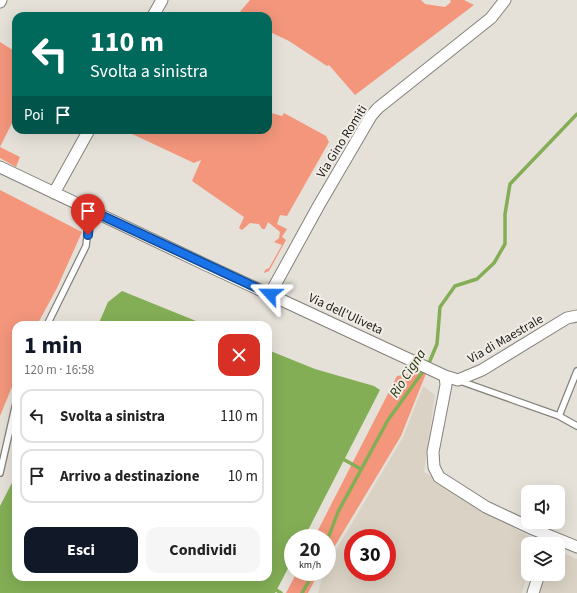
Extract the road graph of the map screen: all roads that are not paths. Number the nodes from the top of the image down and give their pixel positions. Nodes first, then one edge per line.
1 (162, 0) edge
2 (505, 0) edge
3 (155, 12) edge
4 (87, 134) edge
5 (0, 167) edge
6 (54, 193) junction
7 (90, 210) junction
8 (270, 294) junction
9 (577, 316) edge
10 (50, 321) edge
11 (577, 371) edge
12 (445, 376) junction
13 (458, 380) junction
14 (559, 416) junction
15 (12, 420) edge
16 (577, 426) edge
17 (0, 473) edge
18 (542, 537) edge
19 (565, 544) edge
20 (577, 547) edge
21 (537, 581) edge
22 (533, 593) edge

1 - 3 street
2 - 8 street, Via Gino Romiti
4 - 6 street
5 - 6 street, Via dell'Uliveta
6 - 7 street, Via dell'Uliveta
7 - 8 street, Via dell'Uliveta
7 - 10 lane
8 - 12 street, Via dell'Uliveta
9 - 13 street, Via di Maestrale
11 - 14 lane
12 - 13 street
12 - 18 street
13 - 14 lane
14 - 16 lane
15 - 17 lane
19 - 20 street
21 - 22 street

